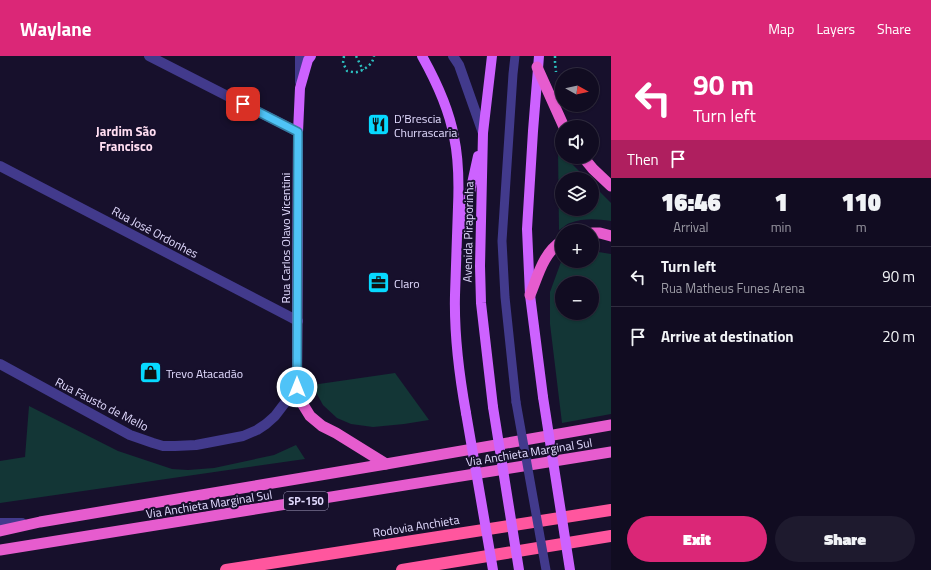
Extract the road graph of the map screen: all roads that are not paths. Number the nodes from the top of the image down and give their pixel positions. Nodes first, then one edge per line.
1 (149, 56) edge
2 (300, 56) edge
3 (310, 56) edge
4 (422, 56) edge
5 (453, 56) edge
6 (492, 56) edge
7 (516, 56) edge
8 (538, 61) edge
9 (300, 88) junction
10 (561, 120) edge
11 (298, 132) junction
12 (483, 133) junction
13 (589, 164) edge
14 (0, 166) edge
15 (611, 186) edge
16 (599, 233) edge
17 (611, 236) edge
18 (555, 247) edge
19 (457, 252) junction
20 (530, 295) junction
21 (298, 321) junction
22 (0, 364) edge
23 (297, 387) junction
24 (611, 425) edge
25 (611, 452) edge
26 (386, 464) junction
27 (611, 510) edge
28 (40, 522) junction
29 (0, 523) edge
30 (0, 530) edge
31 (611, 536) edge
32 (0, 550) edge
33 (226, 570) edge
34 (402, 570) edge
35 (493, 570) edge
36 (519, 570) edge
37 (546, 570) edge
38 (570, 570) edge

1 - 11 street
2 - 9 street, Rua Carlos Olavo Vicentini
3 - 9 main road, Rua Carlos Olavo Vicentini
4 - 19 main road, Avenida Piraporinha
5 - 12 street
6 - 12 main road, Avenida Piraporinha
7 - 37 lane, bridge
8 - 10 highway
8 - 20 main road
9 - 11 main road, Rua Carlos Olavo Vicentini
11 - 21 main road, Rua Carlos Olavo Vicentini
12 - 19 main road
12 - 36 main road, Avenida Piraporinha, bridge
13 - 15 highway
14 - 21 street, Rua José Ordonhes
16 - 17 highway
18 - 20 highway
19 - 35 main road, Avenida Piraporinha, bridge
20 - 38 main road, bridge
21 - 23 main road, Rua Carlos Olavo Vicentini
22 - 23 street, Rua Fausto de Mello
23 - 26 highway
24 - 26 highway
25 - 32 highway, Via Anchieta Marginal Sul / SP-150
26 - 28 highway
27 - 33 highway, Rodovia Anchieta
28 - 29 street
28 - 30 highway
31 - 34 highway

